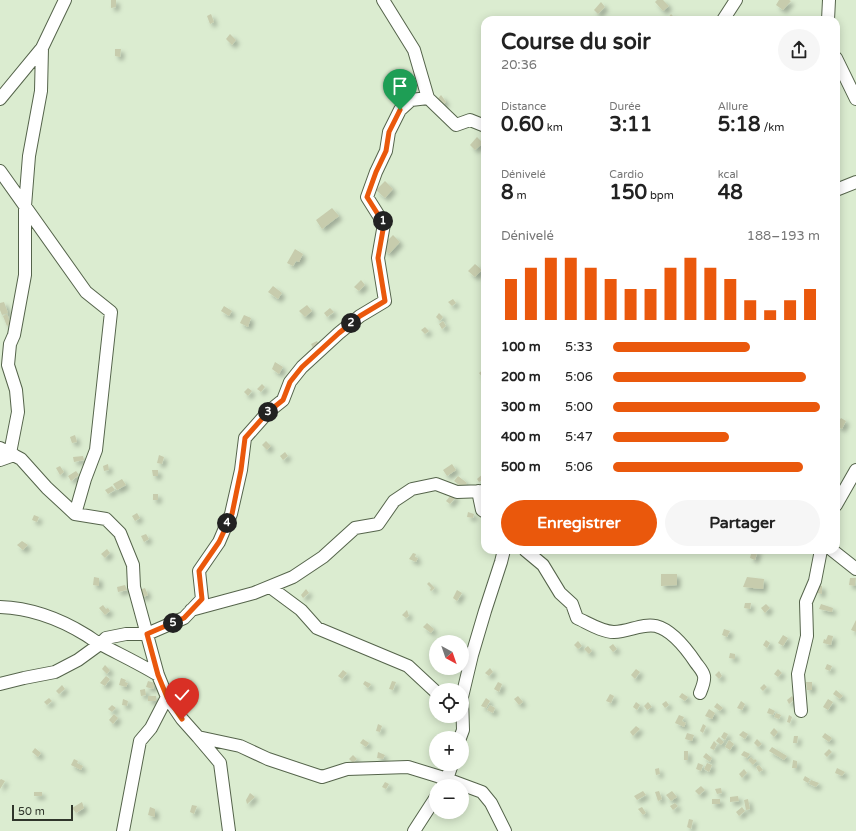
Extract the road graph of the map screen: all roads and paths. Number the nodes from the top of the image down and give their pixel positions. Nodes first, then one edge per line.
1 (65, 0) edge
2 (383, 0) edge
3 (736, 0) edge
4 (829, 0) edge
5 (726, 16) edge
6 (828, 16) edge
7 (42, 48) junction
8 (840, 66) edge
9 (428, 98) junction
10 (0, 99) edge
11 (856, 99) edge
12 (481, 124) edge
13 (0, 171) edge
14 (856, 182) edge
15 (840, 188) edge
16 (25, 206) junction
17 (8, 452) edge
18 (0, 460) edge
19 (856, 470) edge
20 (481, 491) edge
21 (840, 498) edge
22 (75, 514) junction
23 (503, 554) edge
24 (530, 554) edge
25 (820, 554) edge
26 (837, 554) edge
27 (856, 569) edge
28 (270, 587) junction
29 (0, 607) edge
30 (192, 610) junction
31 (147, 634) junction
32 (100, 644) junction
33 (158, 675) junction
34 (465, 683) edge
35 (0, 684) edge
36 (429, 686) edge
37 (700, 694) dead end
38 (167, 697) junction
39 (801, 711) dead end
40 (198, 737) junction
41 (438, 779) edge
42 (469, 788) edge
43 (429, 808) edge
44 (123, 831) edge
45 (229, 831) edge
46 (414, 831) edge
47 (505, 831) edge

1 - 7 street
2 - 9 street
3 - 5 street
4 - 6 street
7 - 10 street
7 - 16 street
8 - 11 street
9 - 12 street
9 - 30 street
13 - 16 street
14 - 15 street
16 - 17 street
16 - 22 street
17 - 18 street
17 - 22 street
19 - 21 street
20 - 28 street
22 - 31 street
23 - 34 street
24 - 37 street
25 - 39 street
26 - 27 street
28 - 30 street
28 - 36 street
29 - 32 street
30 - 31 street
31 - 32 street
31 - 33 street
32 - 33 street
32 - 35 street
33 - 38 street
38 - 40 street
38 - 44 street
40 - 41 street
40 - 45 street
42 - 47 street
43 - 46 street

